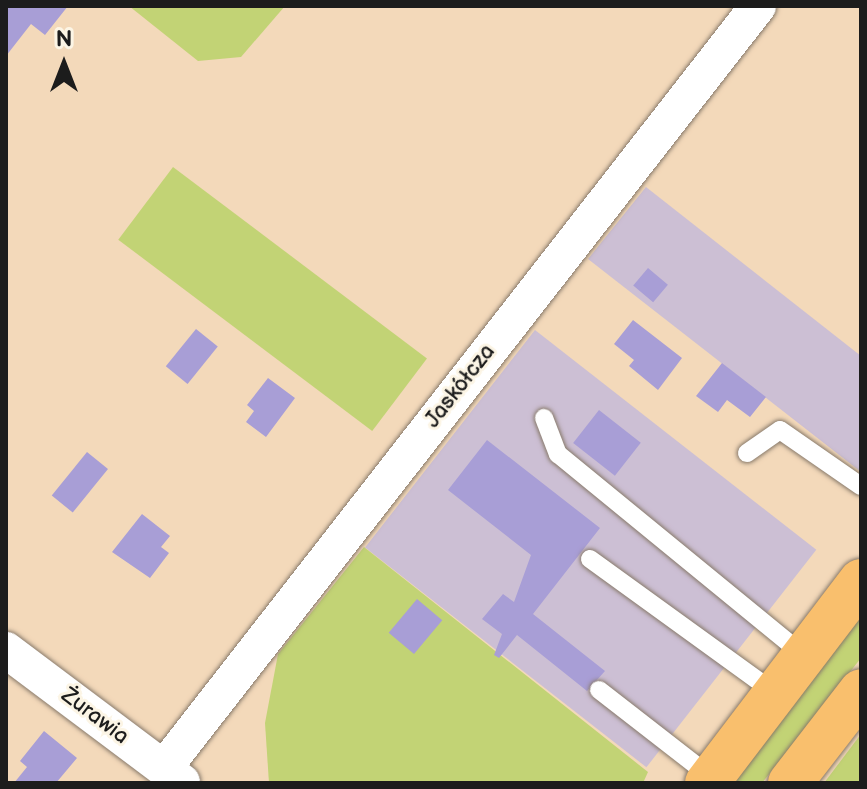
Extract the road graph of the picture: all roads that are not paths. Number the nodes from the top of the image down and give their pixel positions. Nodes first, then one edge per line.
1 (758, 6) edge
2 (544, 418) dead end
3 (747, 453) dead end
4 (861, 486) edge
5 (590, 559) dead end
6 (861, 582) edge
7 (804, 655) junction
8 (8, 656) edge
9 (599, 690) dead end
10 (861, 691) edge
11 (774, 692) junction
12 (174, 775) edge
13 (709, 780) edge
14 (790, 783) edge

1 - 12 street, Jaskółcza
2 - 7 lane
3 - 4 lane
5 - 11 lane
6 - 7 main road
7 - 11 main road
8 - 12 street, Żurawia
9 - 13 lane
10 - 14 main road
11 - 13 main road

